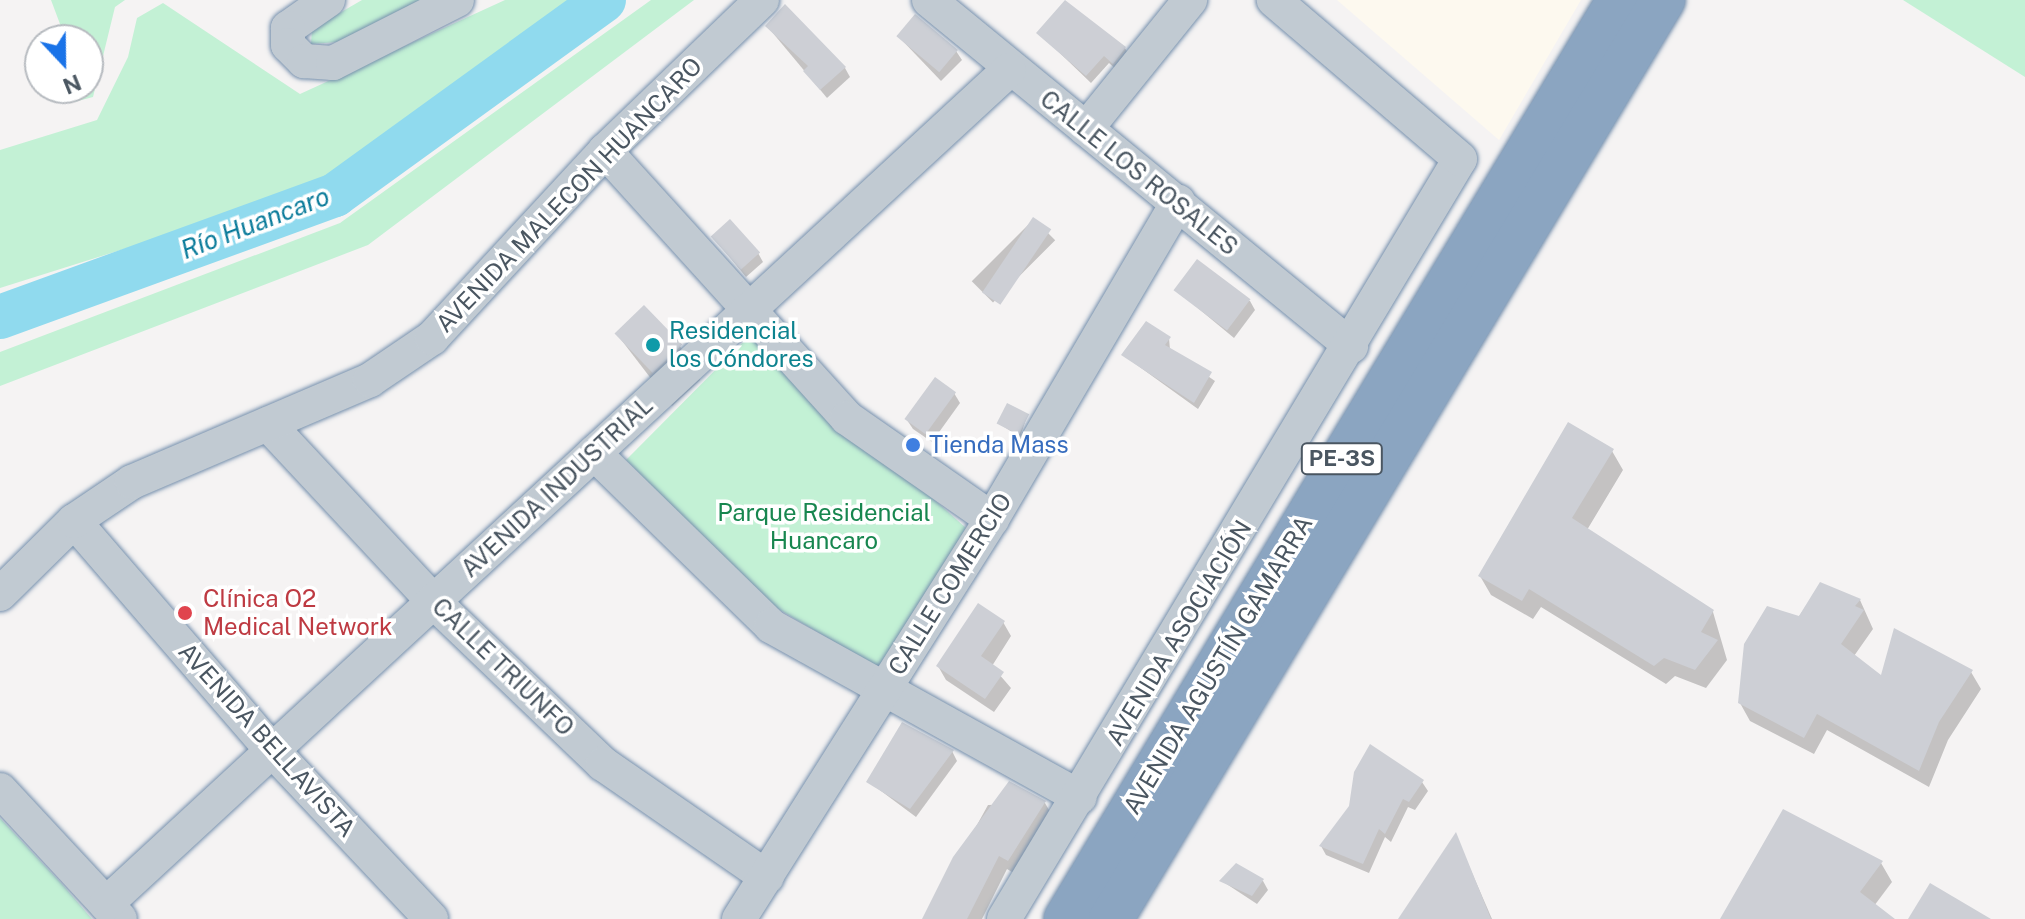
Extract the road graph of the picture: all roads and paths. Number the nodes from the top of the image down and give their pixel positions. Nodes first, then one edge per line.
1 (328, 0) edge
2 (457, 0) edge
3 (929, 0) edge
4 (1190, 0) edge
5 (1274, 0) edge
6 (1619, 0) edge
7 (1663, 0) edge
8 (745, 5) edge
9 (1009, 70) junction
10 (1086, 129) junction
11 (605, 151) junction
12 (1178, 202) junction
13 (748, 311) junction
14 (1351, 346) junction
15 (268, 424) junction
16 (594, 453) junction
17 (992, 519) junction
18 (74, 521) junction
19 (1302, 563) junction
20 (0, 594) edge
21 (433, 601) junction
22 (884, 690) junction
23 (272, 750) junction
24 (0, 790) edge
25 (1080, 797) junction
26 (767, 877) junction
27 (113, 912) edge
28 (431, 919) edge
29 (739, 919) edge
30 (1004, 919) edge
31 (1066, 919) edge
32 (1111, 919) edge

1 - 2 street
3 - 9 street, CALLE LOS ROSALES
4 - 10 street
5 - 14 street, AVENIDA ASOCIACIÓN
6 - 19 highway, AVENIDA AGUSTÍN GAMARRA / PE-3S
7 - 19 highway, AVENIDA AGUSTÍN GAMARRA / PE-3S
8 - 11 street, AVENIDA MALECON HUANCARO
9 - 10 street, CALLE LOS ROSALES
9 - 13 street, AVENIDA INDUSTRIAL
10 - 12 street, CALLE LOS ROSALES
11 - 13 street
11 - 15 street, AVENIDA MALECON HUANCARO
12 - 14 street, CALLE LOS ROSALES
12 - 17 street, CALLE COMERCIO
13 - 16 street, AVENIDA INDUSTRIAL
13 - 17 street
14 - 25 street, AVENIDA ASOCIACIÓN
15 - 18 street, AVENIDA MALECON HUANCARO
15 - 21 street, CALLE TRIUNFO
16 - 21 street, AVENIDA INDUSTRIAL
16 - 22 street
17 - 22 street, CALLE COMERCIO
18 - 20 street, AVENIDA MALECON HUANCARO
18 - 23 street, AVENIDA BELLAVISTA
19 - 31 highway, AVENIDA AGUSTÍN GAMARRA / PE-3S
19 - 32 highway, AVENIDA AGUSTÍN GAMARRA / PE-3S
21 - 23 street, AVENIDA INDUSTRIAL
21 - 26 street, CALLE TRIUNFO
22 - 25 street
22 - 26 street, CALLE COMERCIO
23 - 27 street, AVENIDA INDUSTRIAL
23 - 28 street, AVENIDA BELLAVISTA
24 - 27 street
25 - 30 street, AVENIDA ASOCIACIÓN
26 - 29 street, CALLE COMERCIO

